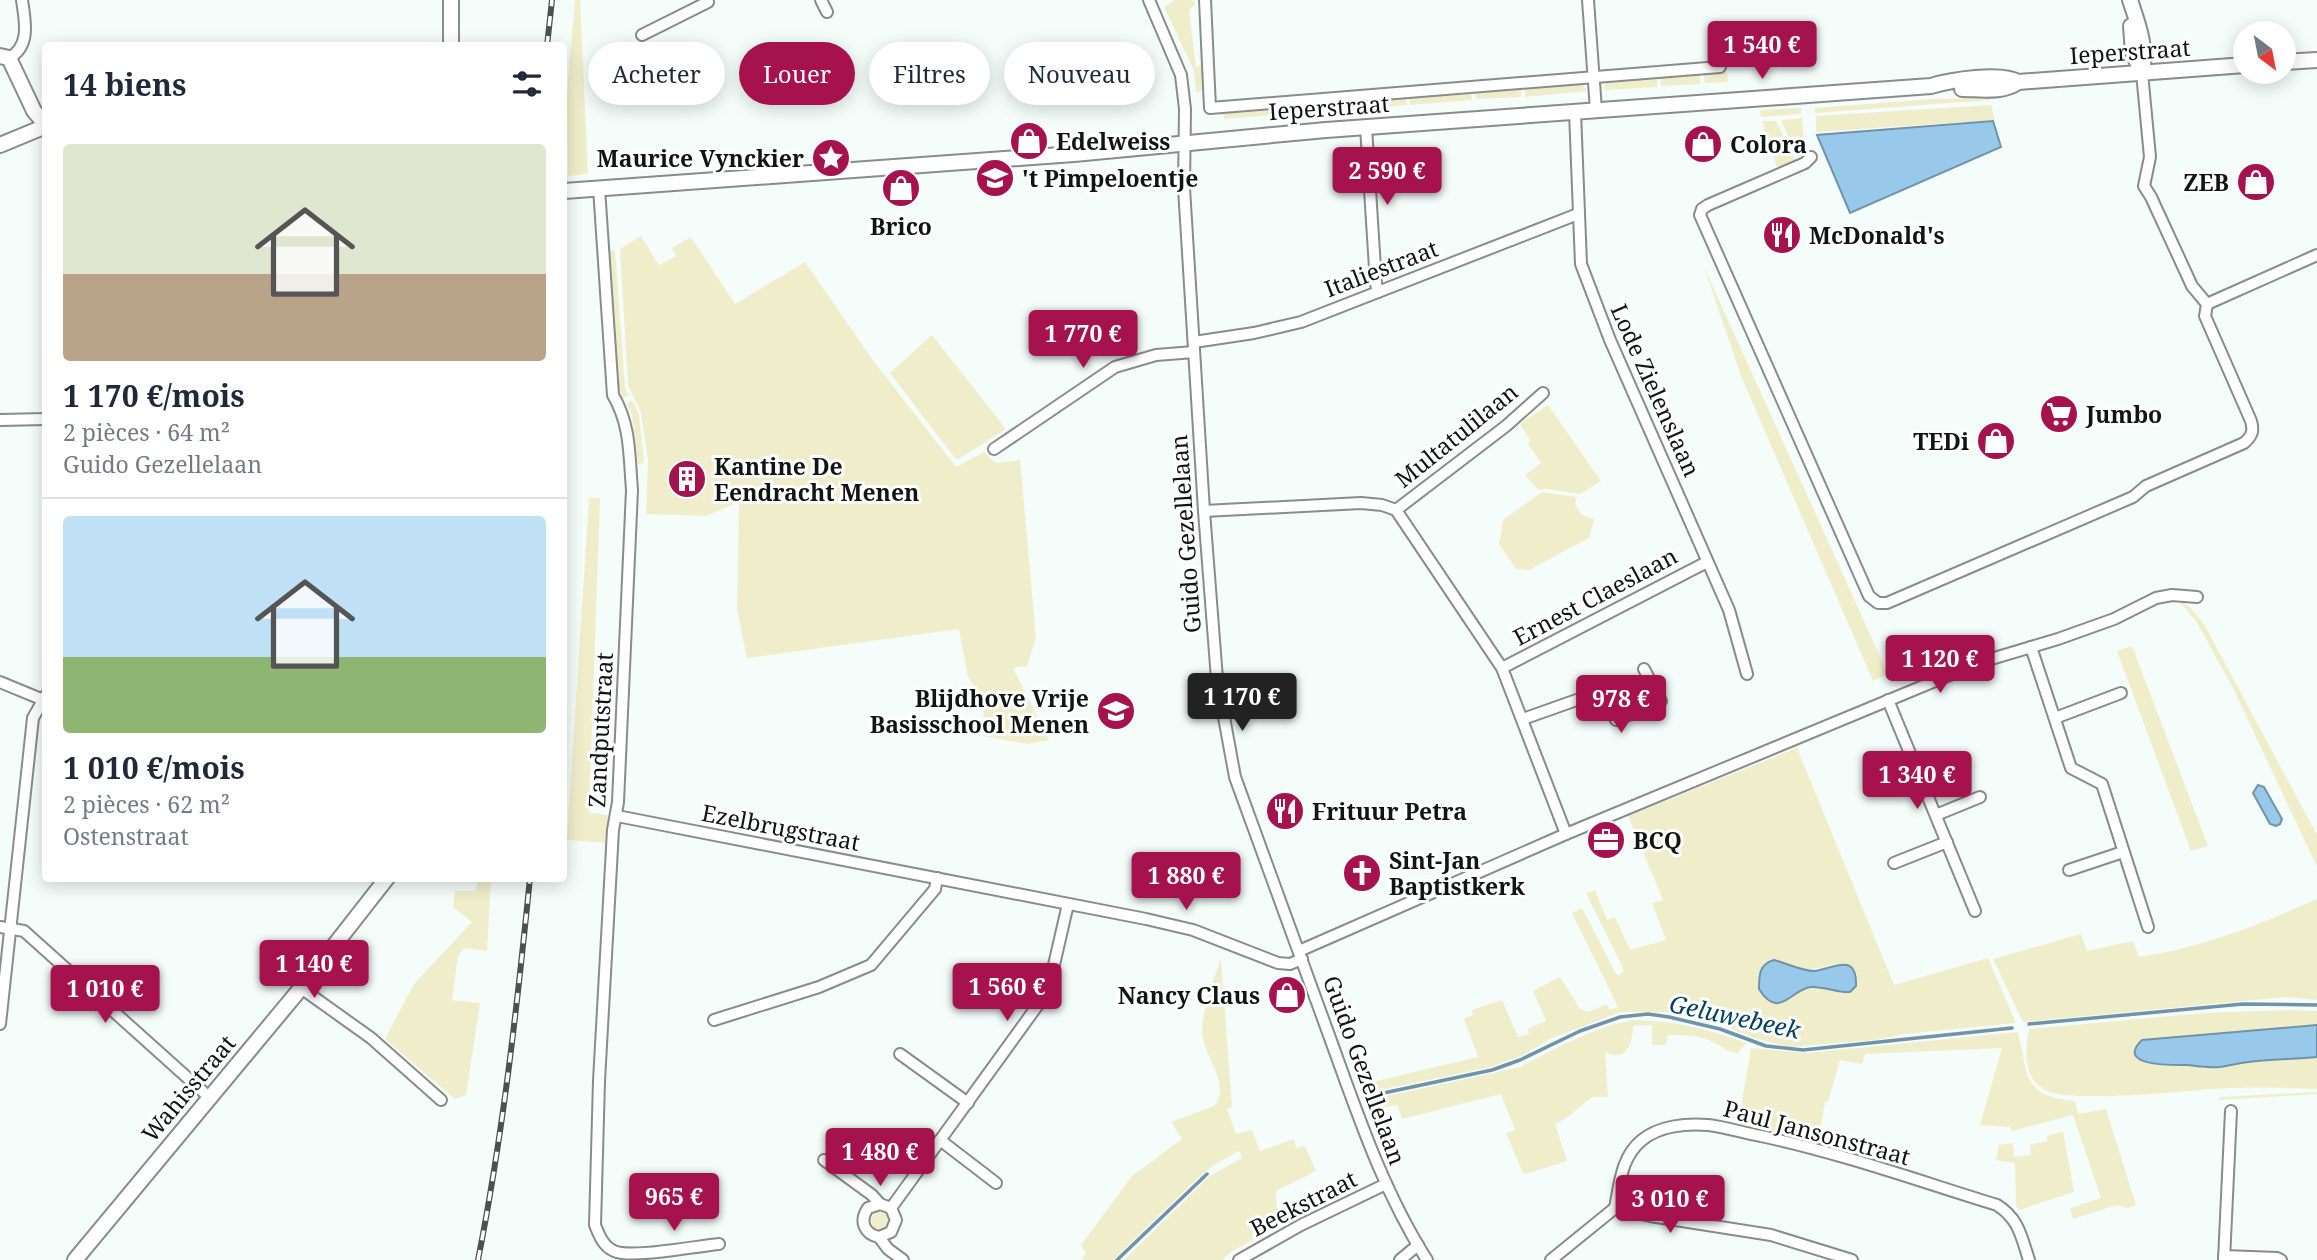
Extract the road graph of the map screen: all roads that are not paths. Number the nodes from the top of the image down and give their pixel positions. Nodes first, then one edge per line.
1 (22, 0) edge
2 (452, 0) edge
3 (706, 0) edge
4 (821, 0) edge
5 (1149, 0) edge
6 (1205, 0) edge
7 (1588, 0) edge
8 (2129, 0) edge
9 (827, 12) dead end
10 (642, 35) dead end
11 (451, 42) edge
12 (4, 57) edge
13 (2317, 60) edge
14 (2296, 61) edge
15 (1720, 67) dead end
16 (2233, 67) edge
17 (1595, 78) junction
18 (2144, 79) junction
19 (1596, 110) junction
20 (1575, 112) junction
21 (42, 120) edge
22 (42, 127) edge
23 (1366, 127) junction
24 (1185, 144) junction
25 (0, 145) edge
26 (1811, 157) dead end
27 (599, 188) junction
28 (567, 191) edge
29 (1578, 214) junction
30 (2317, 255) edge
31 (1378, 292) junction
32 (2207, 303) junction
33 (1194, 347) junction
34 (1543, 393) dead end
35 (42, 419) edge
36 (0, 420) edge
37 (994, 449) dead end
38 (1396, 510) junction
39 (1204, 511) junction
40 (1707, 562) junction
41 (2197, 597) dead end
42 (2031, 647) junction
43 (1502, 668) junction
44 (1644, 669) dead end
45 (1747, 674) dead end
46 (0, 682) edge
47 (2121, 693) dead end
48 (42, 698) edge
49 (1888, 700) junction
50 (42, 704) edge
51 (2055, 718) junction
52 (1523, 719) junction
53 (1980, 797) dead end
54 (1936, 815) junction
55 (617, 816) junction
56 (1566, 834) junction
57 (1947, 842) junction
58 (2123, 852) junction
59 (1894, 863) dead end
60 (2069, 870) dead end
61 (937, 878) junction
62 (384, 882) edge
63 (1068, 904) junction
64 (1975, 911) dead end
65 (2148, 927) dead end
66 (5, 929) edge
67 (1300, 955) junction
68 (302, 988) junction
69 (714, 1020) dead end
70 (0, 1024) edge
71 (900, 1054) dead end
72 (210, 1098) junction
73 (441, 1100) dead end
74 (968, 1103) junction
75 (2231, 1111) dead end
76 (940, 1140) junction
77 (824, 1160) dead end
78 (996, 1183) dead end
79 (1385, 1184) junction
80 (886, 1206) junction
81 (1615, 1208) junction
82 (879, 1237) junction
83 (719, 1244) dead end
84 (1418, 1245) junction
85 (633, 1257) edge
86 (2224, 1258) edge
87 (75, 1260) edge
88 (903, 1260) edge
89 (1239, 1260) edge
90 (1400, 1260) edge
91 (1427, 1260) edge
92 (1551, 1260) edge
93 (1852, 1260) edge
94 (2029, 1260) edge
95 (2281, 1260) edge

1 - 12 street
2 - 11 street
3 - 10 street
4 - 9 street
5 - 24 street, Guido Gezellelaan
6 - 17 street, Ieperstraat
7 - 17 street
8 - 18 street
12 - 21 street
13 - 14 street
15 - 17 street, Ieperstraat
16 - 18 street, Ieperstraat
17 - 19 street
18 - 19 street, Ieperstraat
18 - 32 street
19 - 20 street, Ieperstraat
20 - 23 street, Ieperstraat
20 - 29 street, Lode Zielenslaan
22 - 25 street
23 - 24 street, Ieperstraat
23 - 31 street
24 - 27 street, Ieperstraat
24 - 33 street, Guido Gezellelaan
26 - 32 street
27 - 28 street, Ieperstraat
27 - 55 street, Zandputstraat
29 - 31 street, Italiestraat
29 - 40 street, Lode Zielenslaan
30 - 32 street
31 - 33 street, Italiestraat
33 - 37 street, Italiestraat
33 - 39 street, Guido Gezellelaan
34 - 38 street, Multatulilaan
35 - 36 street
38 - 39 street
38 - 43 street
39 - 67 street, Guido Gezellelaan
40 - 43 street, Ernest Claeslaan
40 - 45 street, Lode Zielenslaan
41 - 42 street
42 - 49 street
42 - 51 street
43 - 52 street
44 - 52 street
46 - 48 street
47 - 51 street
49 - 54 street
49 - 56 street
50 - 66 street
51 - 58 street
52 - 56 street
53 - 54 street
54 - 57 street
55 - 61 street, Ezelbrugstraat
55 - 85 street, Zandputstraat
56 - 67 street
57 - 59 street
57 - 64 street
58 - 60 street
58 - 65 street
61 - 63 street, Ezelbrugstraat
61 - 69 street
62 - 68 street, Wahisstraat
63 - 67 street, Ezelbrugstraat
63 - 74 street
66 - 70 street
66 - 72 street
67 - 79 street, Guido Gezellelaan
68 - 72 street, Wahisstraat
68 - 73 street
71 - 74 street
72 - 87 street, Wahisstraat
74 - 76 street
75 - 86 street
76 - 78 street
76 - 80 street
77 - 80 street
79 - 84 street, Guido Gezellelaan
79 - 89 street, Beekstraat
80 - 82 street
80 - 82 street
81 - 92 street
81 - 93 street
81 - 94 street, Paul Jansonstraat
82 - 88 street
83 - 85 street, Zandputstraat
84 - 90 street
84 - 91 street, Guido Gezellelaan
86 - 95 street

